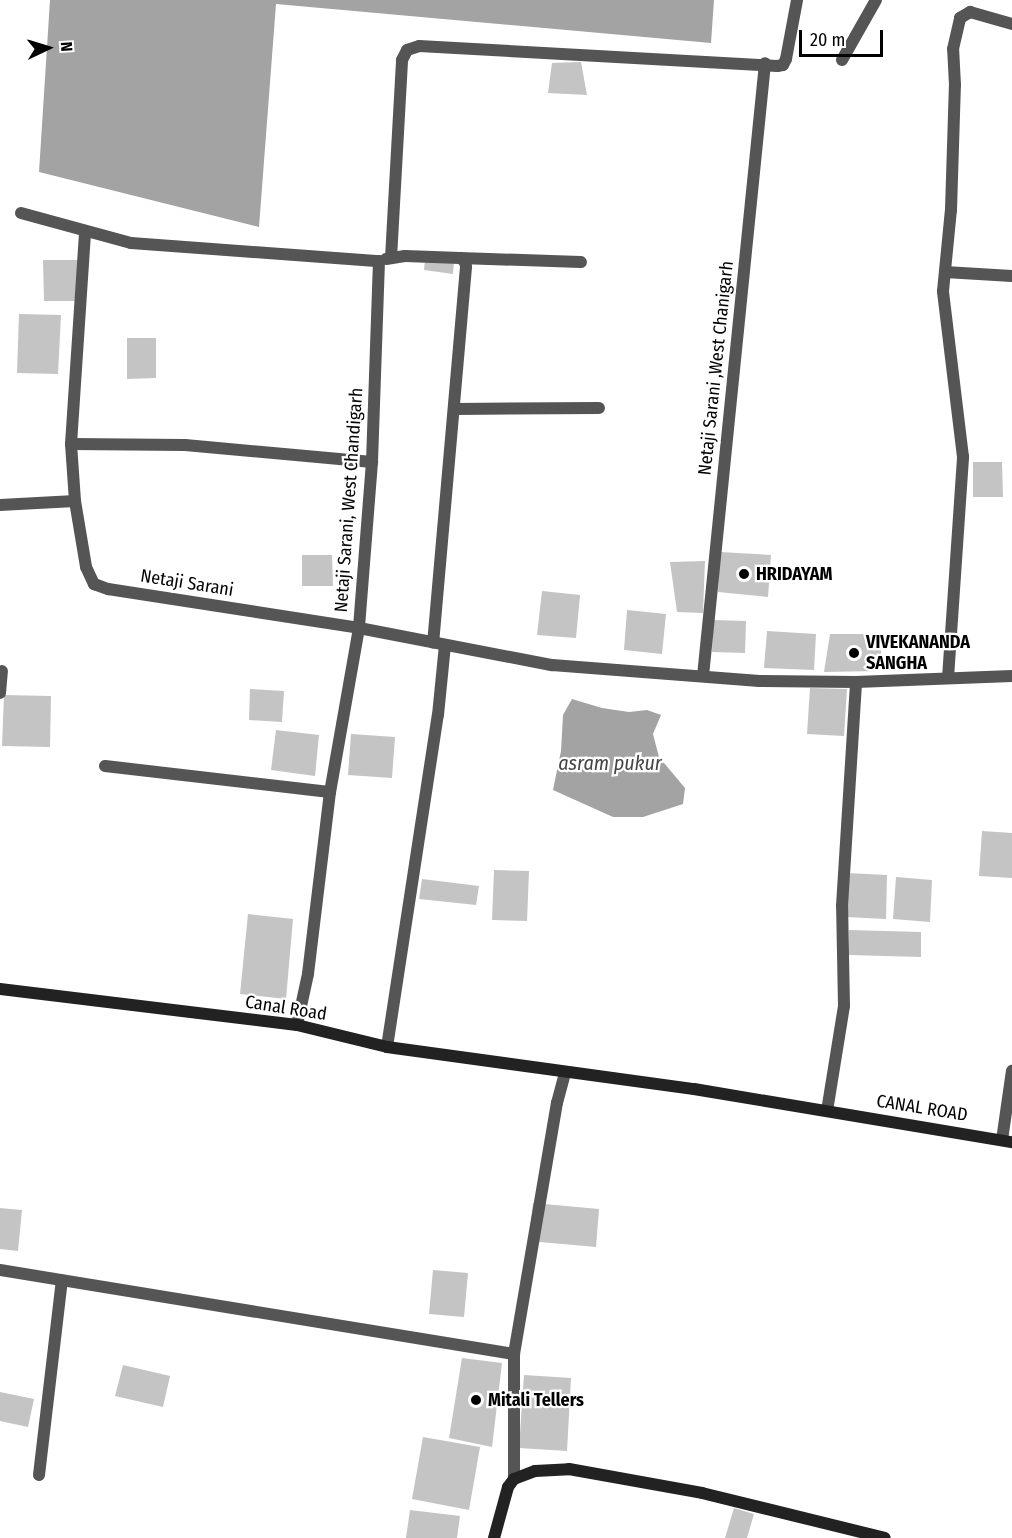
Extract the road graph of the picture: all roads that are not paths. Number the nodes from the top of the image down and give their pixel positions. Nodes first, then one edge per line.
1 (797, 0) edge
2 (876, 0) edge
3 (1012, 24) edge
4 (842, 60) dead end
5 (765, 63) junction
6 (21, 213) dead end
7 (85, 231) junction
8 (460, 258) junction
9 (385, 259) junction
10 (581, 262) dead end
11 (945, 272) junction
12 (1012, 276) edge
13 (599, 408) dead end
14 (454, 410) junction
15 (71, 444) junction
16 (372, 462) junction
17 (75, 501) junction
18 (0, 505) edge
19 (359, 628) junction
20 (439, 644) junction
21 (2, 670) dead end
22 (704, 676) junction
23 (1012, 676) edge
24 (948, 678) junction
25 (856, 682) junction
26 (0, 693) edge
27 (105, 766) dead end
28 (330, 792) junction
29 (0, 989) edge
30 (297, 1025) junction
31 (387, 1047) junction
32 (1012, 1071) edge
33 (565, 1073) junction
34 (827, 1111) junction
35 (1007, 1141) edge
36 (0, 1270) edge
37 (62, 1280) junction
38 (514, 1354) junction
39 (39, 1475) dead end
40 (514, 1479) junction
41 (870, 1536) edge
42 (494, 1538) edge
43 (885, 1538) edge

1 - 5 street
2 - 4 street
3 - 11 street
5 - 9 street, Netaji Sarani, West Chandigarh
5 - 22 street, Netaji Sarani ,West Chanigarh
6 - 7 street
7 - 9 street
7 - 15 street
8 - 9 street
8 - 10 street
8 - 14 street
9 - 16 street, Netaji Sarani, West Chandigarh
11 - 12 street
11 - 24 street
13 - 14 street
14 - 20 street
15 - 16 street
15 - 17 street
16 - 19 street, Netaji Sarani, West Chandigarh
17 - 18 street
17 - 19 street, Netaji Sarani
19 - 20 street, Netaji Sarani, West Chandigarh
19 - 28 street
20 - 22 street, Netaji Sarani, West Chandigarh
20 - 31 street
21 - 26 street
22 - 25 street, Netaji Sarani, West Chandigarh
23 - 24 street, Netaji Sarani, West Chandigarh
24 - 25 street, Netaji Sarani, West Chandigarh
25 - 34 street
27 - 28 street
28 - 30 street
29 - 30 street, Canal Road
30 - 31 street, Canal Road
31 - 33 street, Canal Road
32 - 35 street
33 - 34 street, CANAL ROAD
33 - 38 street
34 - 35 street, CANAL ROAD
36 - 37 street
37 - 38 street
37 - 39 street
38 - 40 street
40 - 41 street
40 - 42 street
41 - 43 street

